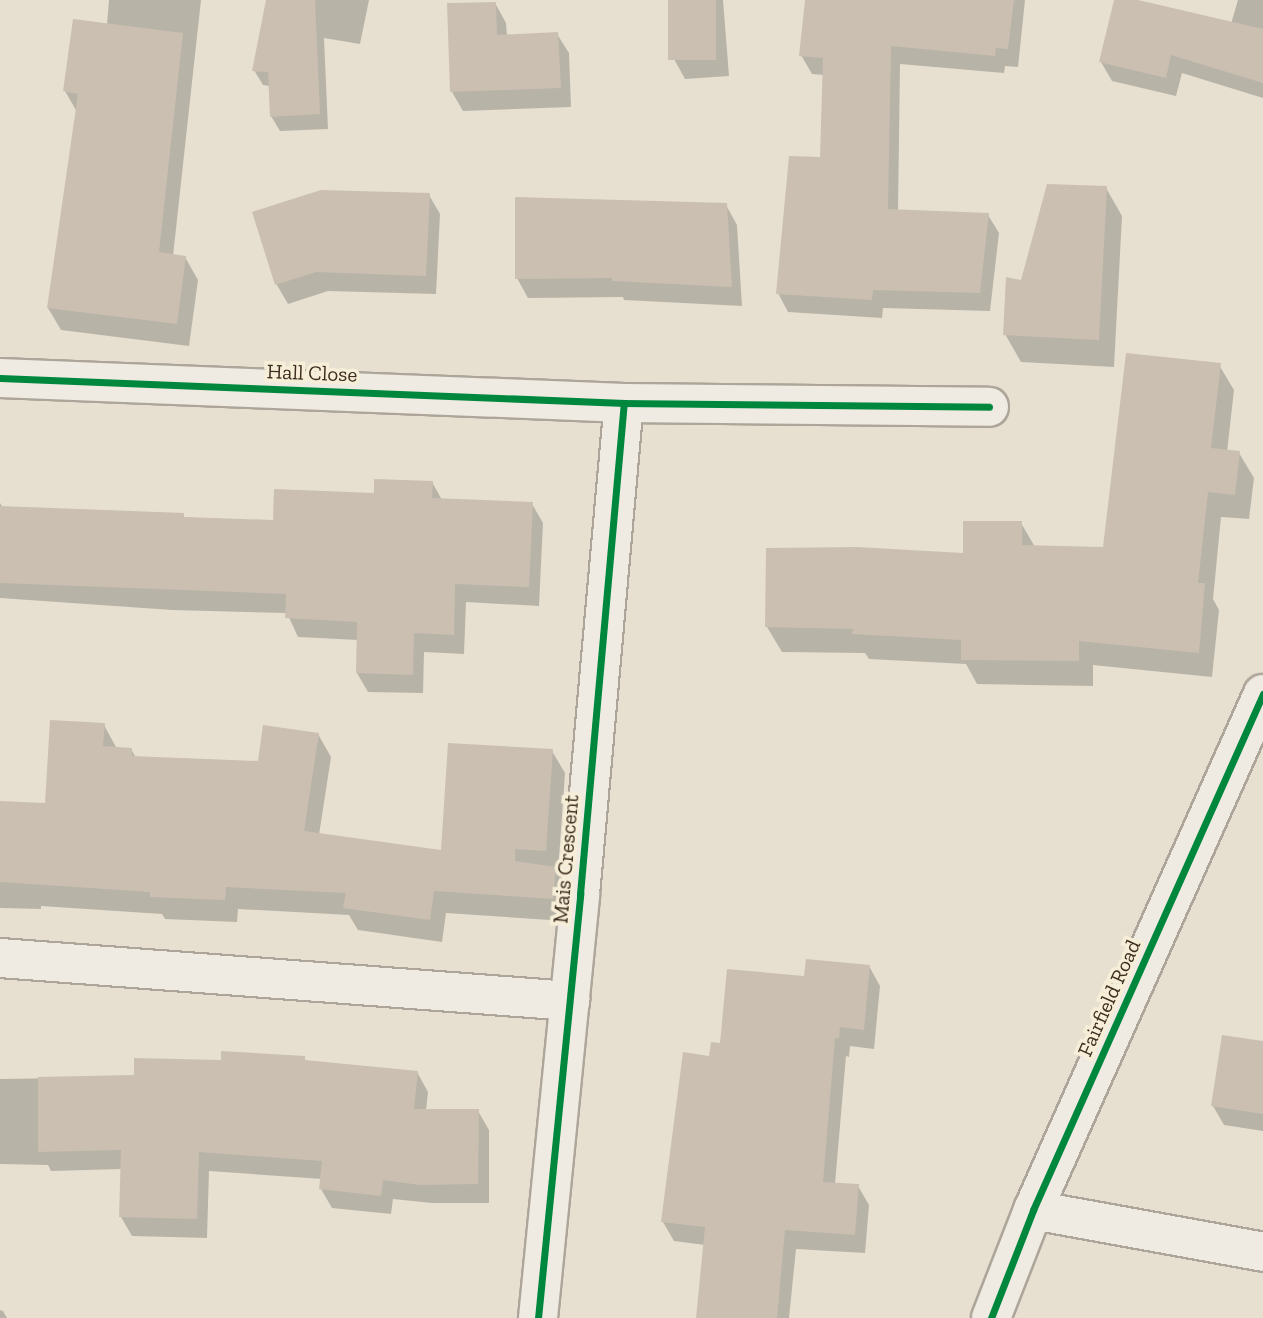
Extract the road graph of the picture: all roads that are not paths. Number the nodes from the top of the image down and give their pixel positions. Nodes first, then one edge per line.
1 (0, 378) edge
2 (624, 403) junction
3 (989, 407) dead end
4 (1263, 694) edge
5 (0, 958) edge
6 (570, 1001) junction
7 (1034, 1210) junction
8 (1263, 1252) edge
9 (538, 1318) edge
10 (991, 1318) edge

1 - 2 street, Hall Close
2 - 3 street, Hall Close
2 - 6 street, Mais Crescent
4 - 7 street, Fairfield Road
5 - 6 street
6 - 9 street, Mais Crescent
7 - 8 street
7 - 10 street, Fairfield Road

